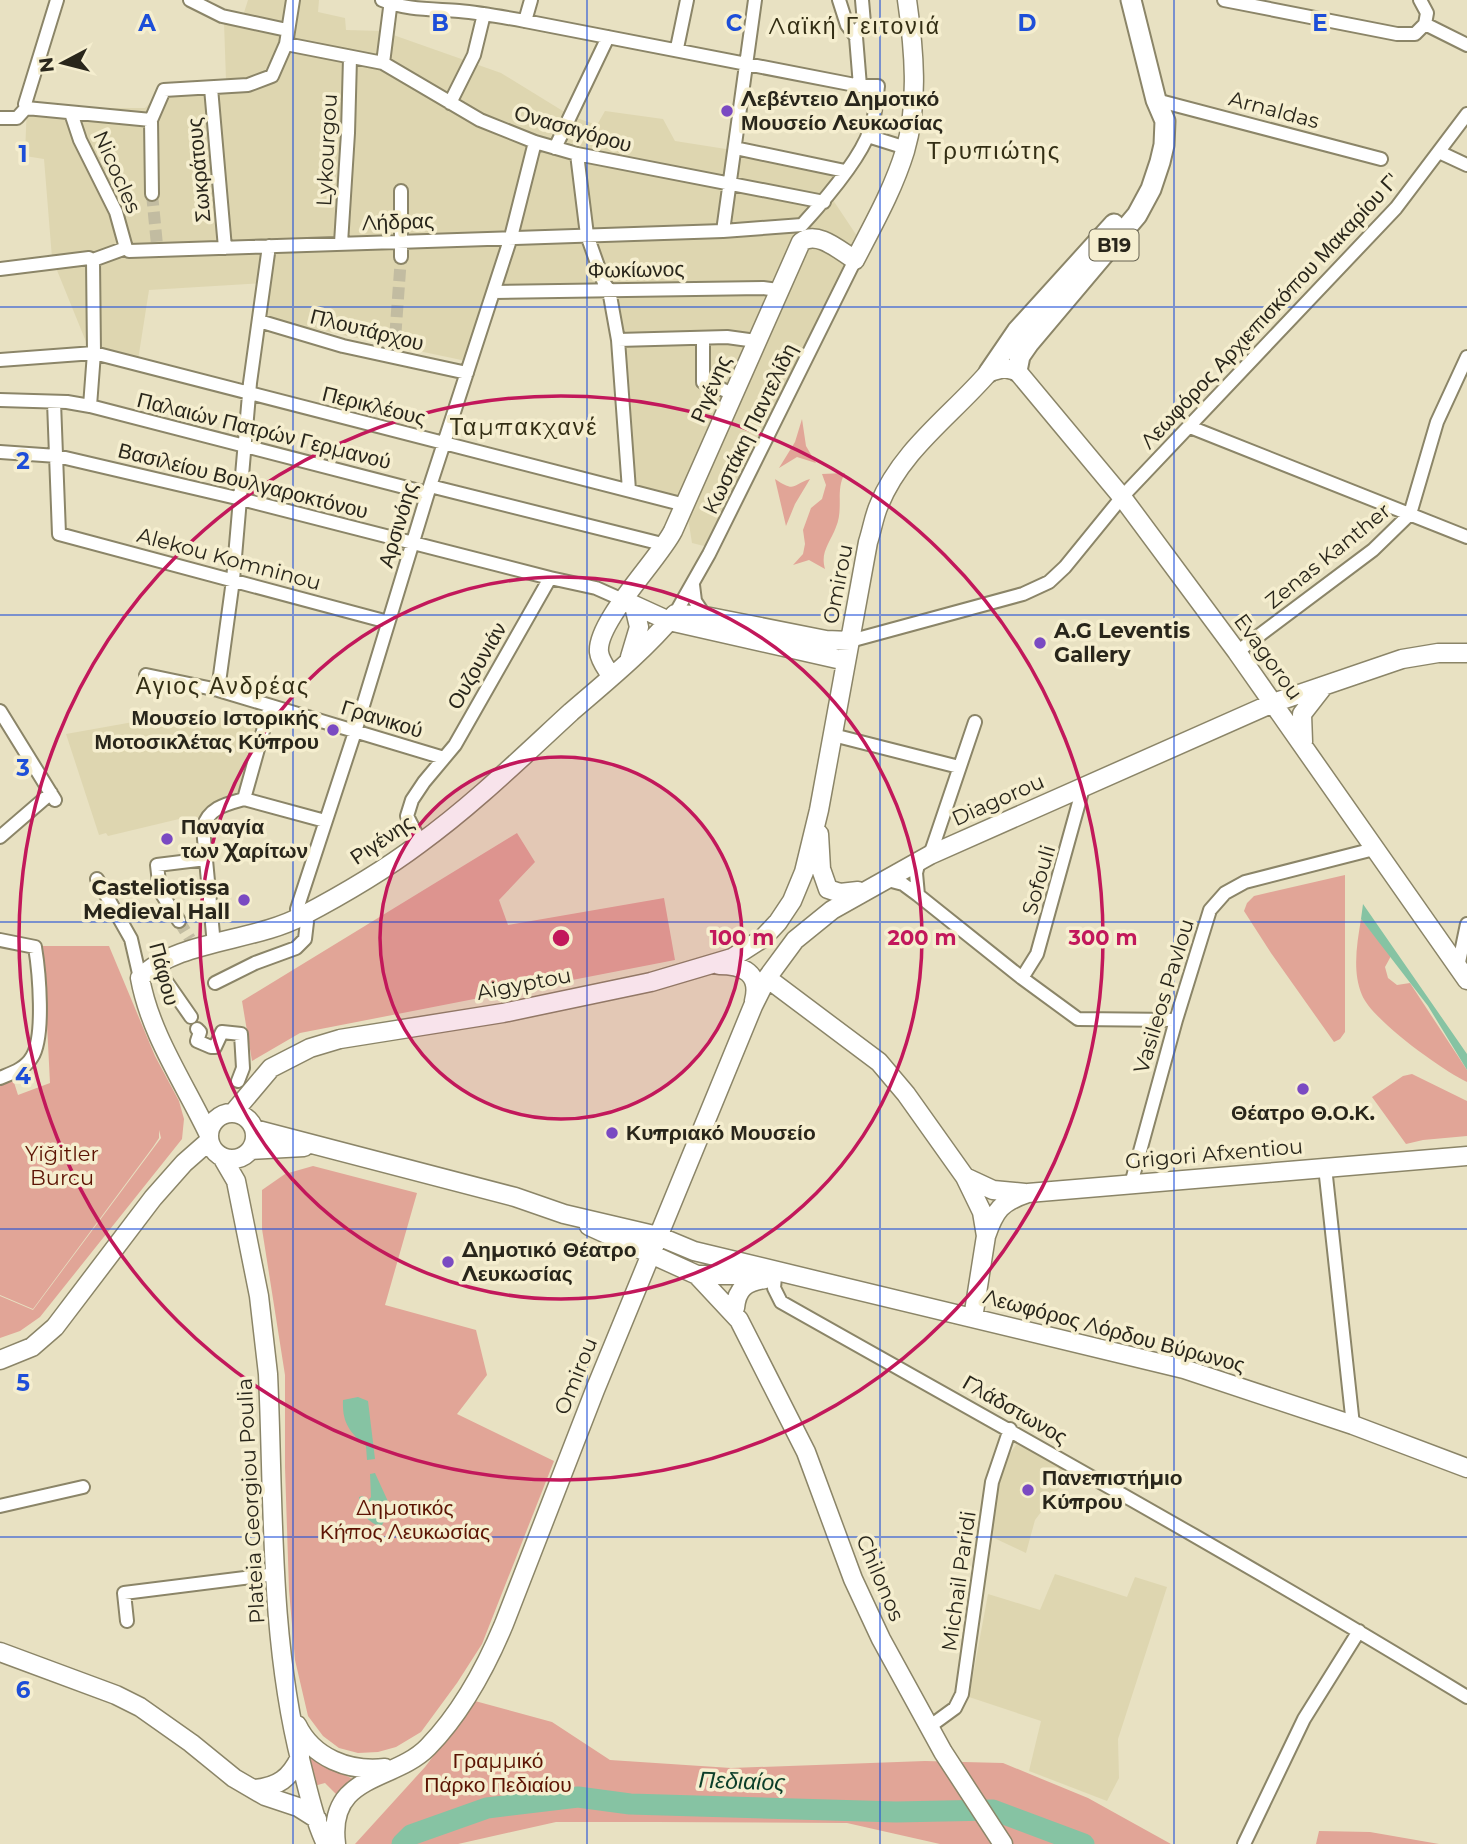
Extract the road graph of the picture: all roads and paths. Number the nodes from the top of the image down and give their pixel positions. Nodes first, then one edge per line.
1 (57, 0) edge
2 (190, 0) edge
3 (293, 0) edge
4 (531, 0) edge
5 (687, 0) edge
6 (755, 0) edge
7 (839, 0) edge
8 (862, 0) edge
9 (908, 0) edge
10 (1131, 0) edge
11 (1224, 0) edge
12 (1420, 0) edge
13 (388, 1) edge
14 (461, 6) edge
15 (484, 14) junction
16 (525, 20) junction
17 (1425, 24) junction
18 (287, 30) junction
19 (855, 33) junction
20 (608, 37) junction
21 (286, 44) junction
22 (1467, 45) edge
23 (677, 48) junction
24 (350, 58) junction
25 (383, 63) junction
26 (748, 63) junction
27 (860, 86) junction
28 (211, 88) junction
29 (1156, 100) junction
30 (450, 103) junction
31 (26, 108) junction
32 (71, 113) junction
33 (1467, 114) edge
34 (0, 118) edge
35 (151, 120) junction
36 (868, 136) junction
37 (535, 142) junction
38 (555, 148) junction
39 (736, 148) junction
40 (906, 148) junction
41 (1439, 152) junction
42 (577, 154) junction
43 (1381, 159) dead end
44 (1467, 164) edge
45 (845, 172) junction
46 (730, 182) junction
47 (401, 191) dead end
48 (152, 194) tunnel mouth
49 (824, 202) junction
50 (723, 231) junction
51 (587, 234) junction
52 (801, 234) junction
53 (511, 237) junction
54 (401, 241) junction
55 (341, 243) junction
56 (269, 246) junction
57 (225, 247) junction
58 (126, 248) junction
59 (401, 257) tunnel mouth
60 (93, 260) junction
61 (855, 260) junction
62 (0, 269) edge
63 (495, 290) junction
64 (609, 290) junction
65 (778, 290) junction
66 (259, 321) junction
67 (703, 338) junction
68 (618, 340) junction
69 (756, 341) junction
70 (94, 354) junction
71 (1467, 357) edge
72 (0, 360) edge
73 (1017, 371) junction
74 (989, 372) junction
75 (467, 373) junction
76 (734, 394) junction
77 (249, 395) junction
78 (0, 400) edge
79 (54, 402) junction
80 (90, 406) junction
81 (1190, 427) junction
82 (445, 444) junction
83 (246, 447) junction
84 (0, 452) edge
85 (57, 456) junction
86 (428, 489) junction
87 (629, 490) junction
88 (1122, 498) junction
89 (241, 499) junction
90 (685, 505) junction
91 (1410, 514) junction
92 (1467, 537) edge
93 (412, 542) junction
94 (666, 545) junction
95 (550, 578) junction
96 (233, 580) junction
97 (693, 585) junction
98 (628, 603) junction
99 (665, 616) junction
100 (705, 616) junction
101 (388, 622) junction
102 (721, 632) junction
103 (850, 640) junction
104 (648, 643) junction
105 (1237, 652) junction
106 (1467, 653) edge
107 (629, 661) junction
108 (846, 661) junction
109 (146, 675) dead end
110 (611, 676) junction
111 (1324, 686) junction
112 (218, 690) junction
113 (1273, 703) junction
114 (270, 706) junction
115 (0, 712) edge
116 (975, 722) dead end
117 (355, 732) junction
118 (833, 735) junction
119 (1303, 746) junction
120 (444, 758) junction
121 (959, 767) junction
122 (1083, 788) junction
123 (244, 799) junction
124 (819, 810) junction
125 (326, 821) junction
126 (0, 837) edge
127 (421, 843) junction
128 (1374, 849) junction
129 (924, 858) junction
130 (206, 859) junction
131 (804, 872) joint
132 (97, 879) dead end
133 (888, 880) junction
134 (865, 890) junction
135 (918, 895) junction
136 (301, 917) junction
137 (179, 921) tunnel mouth
138 (778, 922) junction
139 (1467, 924) edge
140 (1, 937) edge
141 (215, 945) junction
142 (715, 964) junction
143 (159, 971) dead end
144 (1462, 974) edge
145 (140, 978) junction
146 (767, 978) junction
147 (1022, 978) junction
148 (215, 983) dead end
149 (753, 1006) junction
150 (1175, 1020) junction
151 (0, 1078) edge
152 (238, 1081) dead end
153 (184, 1082) junction
154 (227, 1114) junction
155 (254, 1129) junction
156 (213, 1145) junction
157 (317, 1146) junction
158 (251, 1150) junction
159 (1467, 1156) edge
160 (1325, 1167) junction
161 (965, 1177) junction
162 (1131, 1184) junction
163 (1028, 1193) junction
164 (564, 1214) junction
165 (658, 1236) junction
166 (986, 1236) junction
167 (694, 1251) junction
168 (650, 1254) junction
169 (697, 1275) junction
170 (718, 1275) junction
171 (775, 1277) junction
172 (824, 1281) junction
173 (737, 1313) junction
174 (973, 1318) junction
175 (0, 1360) edge
176 (1353, 1425) junction
177 (1010, 1429) junction
178 (1467, 1468) edge
179 (83, 1487) dead end
180 (0, 1506) edge
181 (276, 1574) junction
182 (127, 1621) dead end
183 (1359, 1631) junction
184 (0, 1652) edge
185 (1467, 1697) edge
186 (290, 1712) junction
187 (929, 1727) junction
188 (300, 1757) junction
189 (396, 1767) junction
190 (255, 1789) junction
191 (317, 1819) junction
192 (327, 1844) edge
193 (336, 1844) edge
194 (1003, 1844) edge
195 (1244, 1844) edge

1 - 31 street
2 - 18 street
3 - 18 street
4 - 16 street
5 - 23 street
6 - 26 street
7 - 19 street
8 - 19 street
9 - 40 main road
10 - 29 main road, B19
11 - 17 street
12 - 17 street
13 - 14 street
13 - 25 street
14 - 15 street
15 - 16 street
15 - 30 street
16 - 20 street
17 - 22 street
18 - 21 street
19 - 27 street
20 - 23 street
20 - 38 street
21 - 24 street, Ονασαγόρου
21 - 28 street
23 - 26 street
24 - 25 street, Ονασαγόρου
24 - 55 street, Lykourgou
25 - 30 street, Ονασαγόρου
26 - 27 street
26 - 39 street
27 - 36 street
28 - 35 street
28 - 57 street, Σωκράτους
29 - 43 street, Arnaldas
29 - 73 main road, B19
29 - 74 main road, B19
30 - 37 street, Ονασαγόρου
31 - 32 street
31 - 34 street
32 - 35 street
32 - 58 street, Nicocles
33 - 41 street, Λεωφόρος Αρχιεπισκόπου Μακαρίου Γ'
35 - 48 street
36 - 40 street
36 - 45 street
37 - 38 street, Ονασαγόρου
37 - 53 street, Αρσινόης
38 - 42 street, Ονασαγόρου
39 - 45 street
39 - 46 street
40 - 61 main road
41 - 44 street
41 - 81 street, Λεωφόρος Αρχιεπισκόπου Μακαρίου Γ'
42 - 46 street, Ονασαγόρου
42 - 51 street
45 - 49 street
46 - 49 street, Ονασαγόρου
46 - 50 street
47 - 54 street
49 - 52 street
50 - 51 street, Λήδρας
50 - 52 street, Λήδρας
51 - 53 street, Λήδρας
51 - 64 street
52 - 61 main road
52 - 65 main road, Ριγένης
53 - 54 street, Λήδρας
53 - 63 street, Αρσινόης
54 - 55 street, Λήδρας
54 - 59 street
55 - 56 street, Λήδρας
56 - 57 street, Λήδρας
56 - 66 street
57 - 58 street, Λήδρας
58 - 60 street, Λήδρας
60 - 62 street, Λήδρας
60 - 70 street
61 - 97 street, Kωστάκη Παντελίδη
63 - 64 street, Φωκίωνος
63 - 75 street, Αρσινόης
64 - 65 street, Φωκίωνος
64 - 68 street
65 - 69 main road, Ριγένης
66 - 75 street, Πλουτάρχου
66 - 77 street
67 - 68 street
67 - 69 street
67 - 76 street
68 - 87 street
69 - 76 main road, Ριγένης
70 - 72 street, Περικλέους
70 - 77 street, Περικλέους
70 - 80 street
71 - 91 street, Zenas Kanther
73 - 74 main road
73 - 88 main road, Evagorou
74 - 103 main road, Omirou
75 - 82 street, Αρσινόης
76 - 90 main road, Ριγένης
77 - 82 street, Περικλέους
77 - 83 street
78 - 79 street, Παλαιών Πατρών Γερμανού
79 - 80 street, Παλαιών Πατρών Γερμανού
79 - 85 street
80 - 83 street, Παλαιών Πατρών Γερμανού
81 - 88 street, Λεωφόρος Αρχιεπισκόπου Μακαρίου Γ'
81 - 91 street
82 - 86 street, Αρσινόης
82 - 87 street, Περικλέους
83 - 86 street, Παλαιών Πατρών Γερμανού
83 - 89 street
84 - 85 street, Βασιλείου Βουλγαροκτόνου
85 - 89 street, Βασιλείου Βουλγαροκτόνου
85 - 96 street, Alekou Komninou
86 - 93 street, Αρσινόης
86 - 94 street, Παλαιών Πατρών Γερμανού
87 - 90 street, Περικλέους
88 - 103 street, Λεωφόρος Αρχιεπισκόπου Μακαρίου Γ'
88 - 105 main road, Evagorou
89 - 93 street, Βασιλείου Βουλγαροκτόνου
89 - 96 street
90 - 94 main road, Ριγένης
91 - 92 street
91 - 105 street, Zenas Kanther
93 - 95 street, Βασιλείου Βουλγαροκτόνου
93 - 101 street, Αρσινόης
94 - 98 main road, Ριγένης
95 - 98 street, Βασιλείου Βουλγαροκτόνου
95 - 120 street, Ουζουνιάν
96 - 101 street, Alekou Komninou
96 - 112 street
97 - 99 street, Kωστάκη Παντελίδη
97 - 100 street
98 - 99 main road
98 - 107 main road
98 - 110 main road, Ριγένης
99 - 100 main road
99 - 102 main road
99 - 104 main road, Ριγένης
100 - 103 main road
101 - 117 street, Αρσινόης
102 - 104 main road
102 - 108 main road
103 - 108 main road, Omirou
104 - 107 main road, Ριγένης
105 - 113 main road, Evagorou
106 - 111 main road, Diagorou
107 - 110 main road, Ριγένης
108 - 118 main road, Omirou
109 - 112 street, Γρανικού
110 - 127 main road, Ριγένης
111 - 113 main road, Diagorou
111 - 119 main road
112 - 114 street, Γρανικού
113 - 119 main road, Evagorou
113 - 122 main road, Diagorou
114 - 117 street, Γρανικού
114 - 123 street
115 - 126 street
116 - 121 street
117 - 120 street, Γρανικού
117 - 125 street, Αρσινόης
118 - 121 street
118 - 124 main road, Omirou
119 - 128 main road, Evagorou
120 - 127 street, Ουζουνιάν
121 - 129 street
122 - 129 main road, Diagorou
122 - 147 street, Sofouli
123 - 125 street
123 - 130 street
124 - 131 main road, Omirou
124 - 134 main road
125 - 136 street, Αρσινόης
127 - 136 main road, Ριγένης
128 - 144 main road, Evagorou
128 - 150 street, Vasileos Pavlou
129 - 133 main road, Diagorou
129 - 135 street
130 - 137 street
130 - 141 street
131 - 138 main road, Aigyptou
132 - 145 street, Πάφου
133 - 134 main road, Diagorou
133 - 135 street
134 - 146 main road, Diagorou
135 - 147 street
136 - 141 main road, Ριγένης
136 - 148 street, Αρσινόης
138 - 142 main road, Aigyptou
138 - 146 main road
139 - 144 street
140 - 151 street
141 - 145 main road, Ριγένης
142 - 149 main road
142 - 154 main road, Aigyptou
143 - 152 street
145 - 153 main road, Πάφου
146 - 149 main road, Omirou
146 - 161 main road
147 - 150 street
149 - 165 main road, Omirou
150 - 162 street, Vasileos Pavlou
153 - 154 main road, Πάφου
153 - 156 main road, Πάφου
154 - 155 main road
154 - 156 main road
155 - 157 main road
155 - 158 main road
156 - 158 main road
156 - 175 main road
156 - 181 main road, Plateia Georgiou Poulia
157 - 158 main road
157 - 164 main road
159 - 160 main road, Grigori Afxentiou
160 - 162 main road, Grigori Afxentiou
160 - 176 street
161 - 163 main road
161 - 166 main road
162 - 163 main road, Grigori Afxentiou
163 - 166 main road, Grigori Afxentiou
164 - 165 main road, Λεωφόρος Λόρδου Βύρωνος
164 - 168 main road, Λεωφόρος Λόρδου Βύρωνος
165 - 167 main road, Λεωφόρος Λόρδου Βύρωνος
165 - 168 main road, Omirou
166 - 174 main road
167 - 170 main road, Chilonos
167 - 172 main road, Λεωφόρος Λόρδου Βύρωνος
168 - 169 main road, Λεωφόρος Λόρδου Βύρωνος
168 - 189 main road, Omirou
169 - 170 main road, Λεωφόρος Λόρδου Βύρωνος
169 - 173 main road
170 - 171 main road, Λεωφόρος Λόρδου Βύρωνος
170 - 173 main road, Chilonos
171 - 172 main road, Λεωφόρος Λόρδου Βύρωνος
171 - 173 main road
171 - 177 street, Γλάδστωνος
172 - 174 main road, Λεωφόρος Λόρδου Βύρωνος
173 - 187 main road, Chilonos
174 - 176 main road, Λεωφόρος Λόρδου Βύρωνος
176 - 178 main road, Λεωφόρος Λόρδου Βύρωνος
177 - 183 street, Γλάδστωνος
177 - 187 street, Michail Paridi
179 - 180 street
181 - 182 street
181 - 186 main road, Plateia Georgiou Poulia
183 - 185 street, Γλάδστωνος
183 - 195 street
184 - 190 main road
186 - 188 main road, Plateia Georgiou Poulia
186 - 189 main road, Omirou
187 - 194 main road, Chilonos
188 - 190 main road
188 - 191 main road, Plateia Georgiou Poulia
189 - 193 main road, Omirou
190 - 191 main road
191 - 192 main road, Plateia Georgiou Poulia

